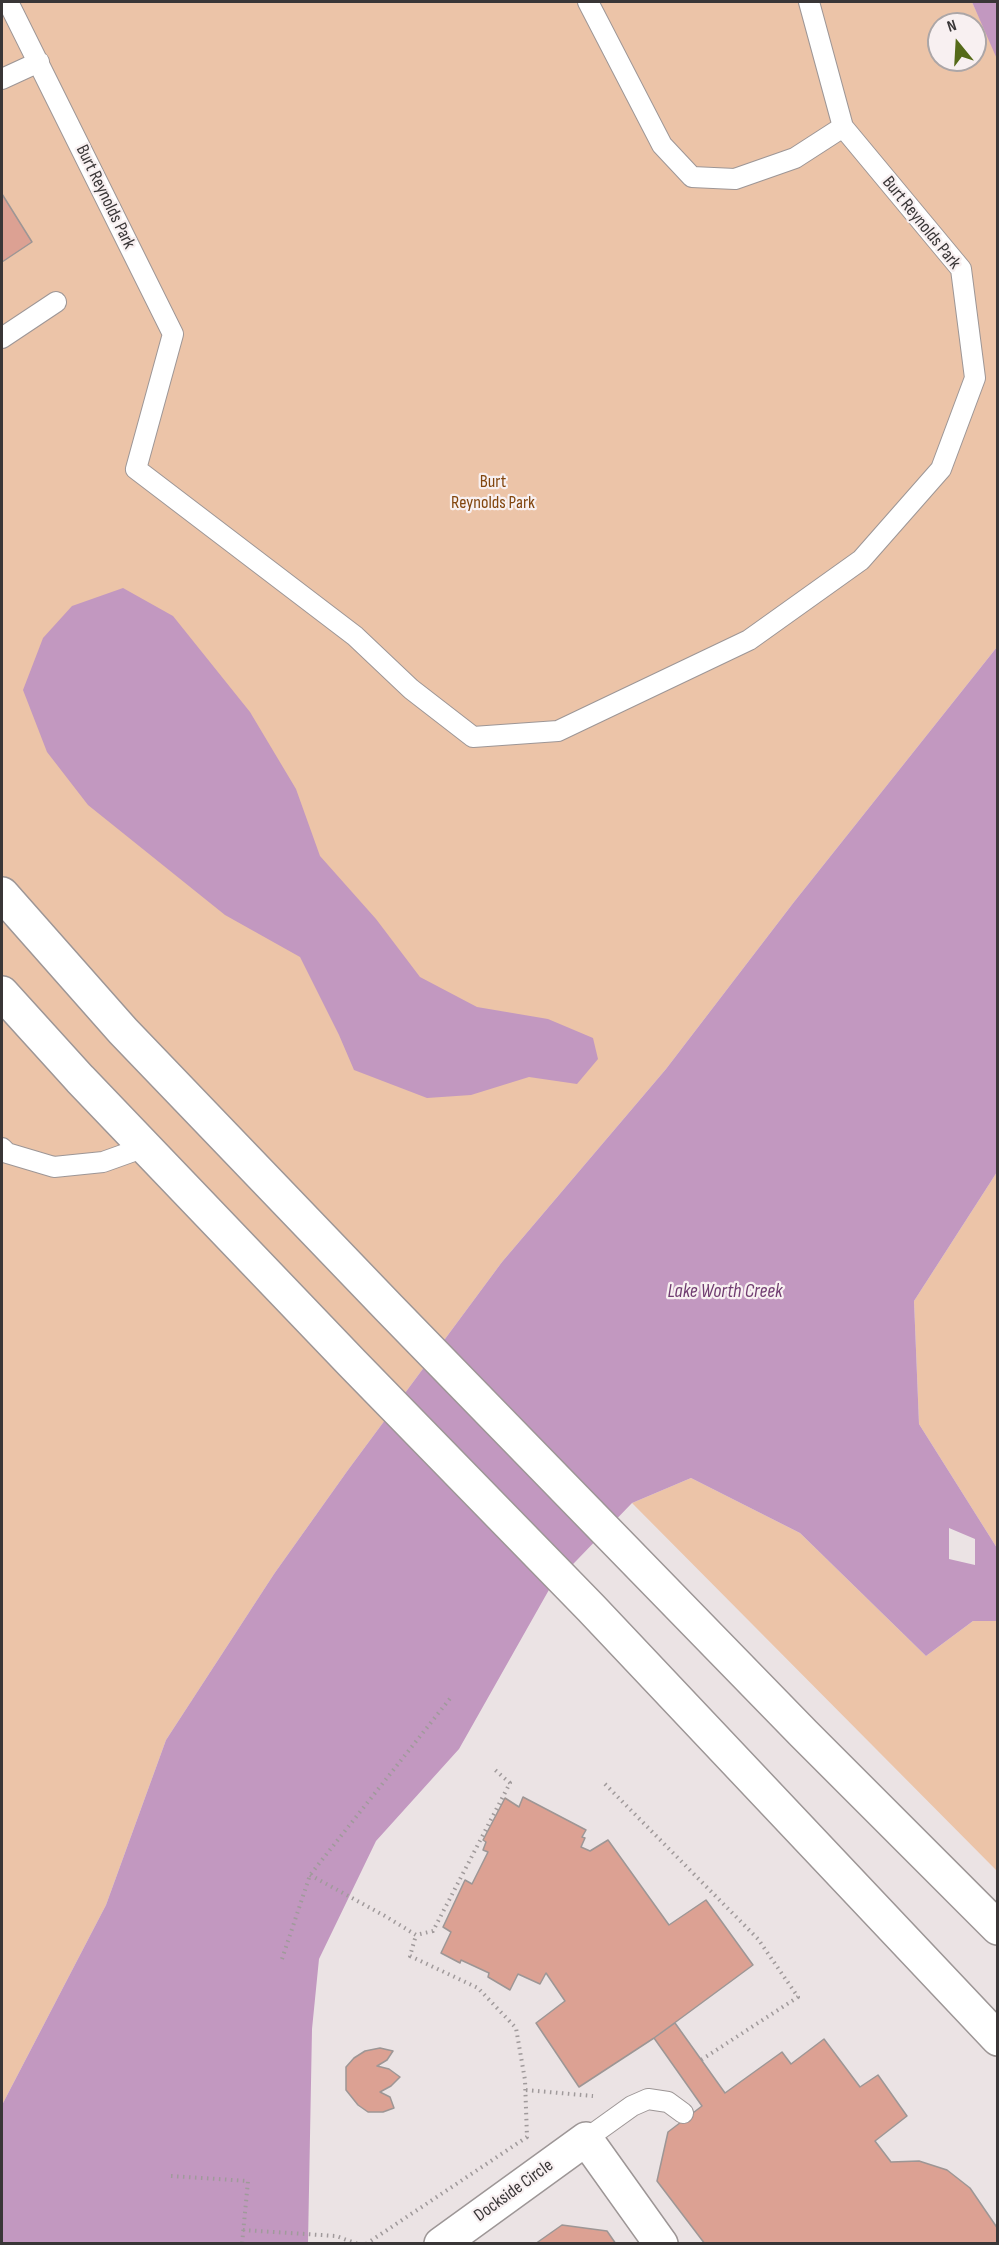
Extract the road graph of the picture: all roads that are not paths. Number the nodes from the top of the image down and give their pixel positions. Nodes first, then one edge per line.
1 (8, 2) edge
2 (588, 2) edge
3 (809, 2) edge
4 (39, 62) junction
5 (2, 79) edge
6 (843, 127) junction
7 (56, 302) dead end
8 (2, 338) edge
9 (2, 894) edge
10 (2, 993) edge
11 (145, 1147) junction
12 (2, 1148) edge
13 (998, 1928) edge
14 (998, 2039) edge
15 (683, 2113) dead end
16 (586, 2139) junction
17 (441, 2244) edge
18 (661, 2244) edge

1 - 4 lane, Burt Reynolds Park
2 - 6 lane
3 - 6 lane, Burt Reynolds Park
4 - 5 lane
4 - 6 lane, Burt Reynolds Park
7 - 8 lane
9 - 13 main road
10 - 11 main road
11 - 12 lane
11 - 14 main road
15 - 16 lane
16 - 17 main road, Dockside Circle
16 - 18 main road

